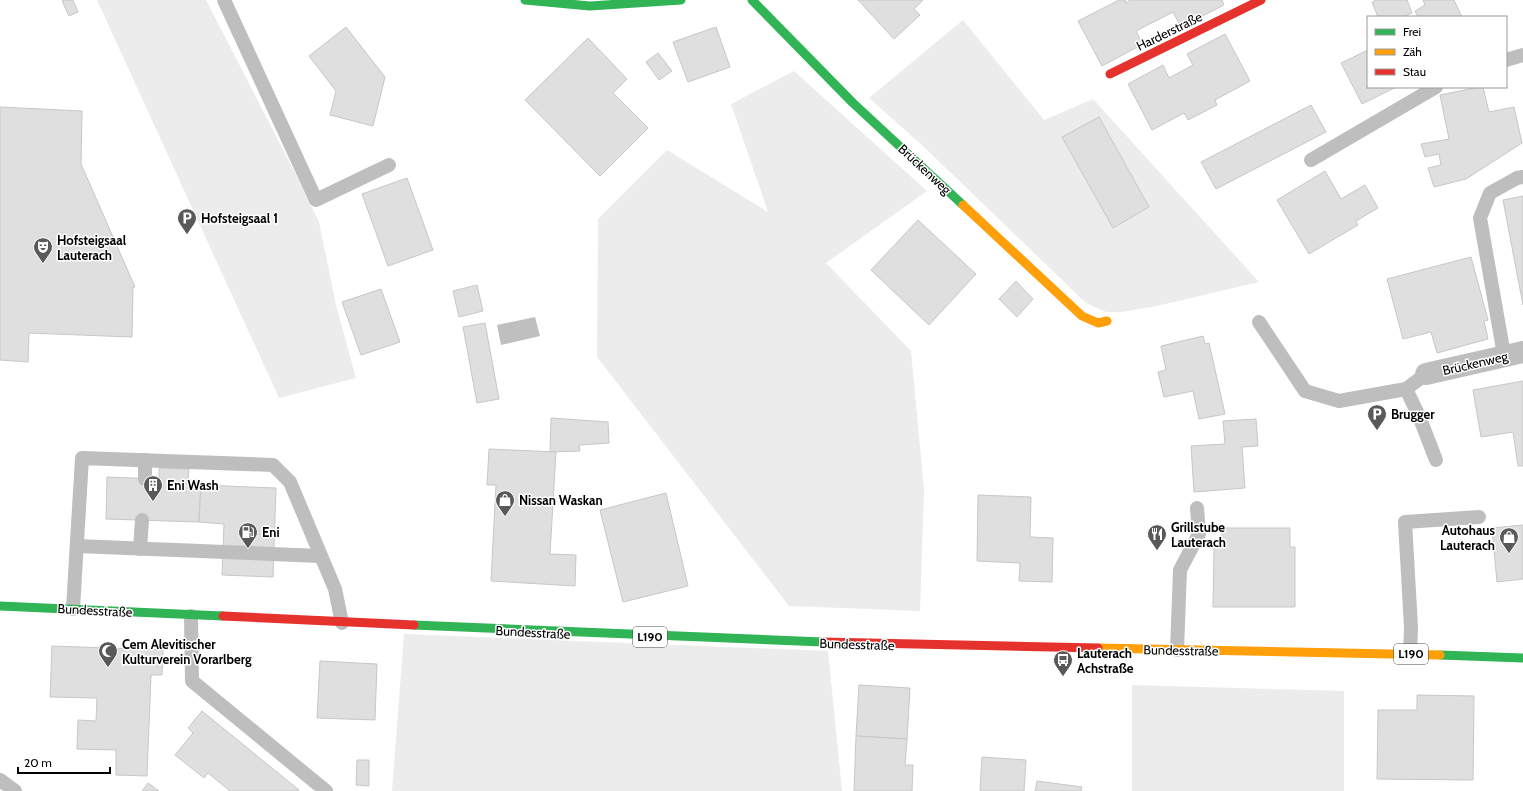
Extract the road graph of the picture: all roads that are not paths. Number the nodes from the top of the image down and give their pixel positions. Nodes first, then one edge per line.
1 (224, 0) edge
2 (525, 0) edge
3 (681, 0) edge
4 (752, 0) edge
5 (1261, 0) edge
6 (1523, 55) edge
7 (1507, 60) edge
8 (1110, 74) dead end
9 (1434, 88) edge
10 (1311, 160) dead end
11 (389, 165) dead end
12 (1523, 177) edge
13 (1107, 321) dead end
14 (1259, 322) dead end
15 (1514, 354) edge
16 (1426, 374) joint
17 (1406, 389) junction
18 (146, 460) junction
19 (1436, 460) dead end
20 (145, 478) dead end
21 (1197, 508) dead end
22 (1479, 517) dead end
23 (142, 520) dead end
24 (77, 546) junction
25 (140, 548) junction
26 (320, 556) junction
27 (0, 606) edge
28 (73, 609) junction
29 (191, 616) junction
30 (342, 623) junction
31 (1178, 650) junction
32 (1410, 654) junction
33 (1523, 658) edge
34 (0, 780) edge
35 (15, 791) edge
36 (326, 791) edge

1 - 11 lane
2 - 3 main road
4 - 13 main road, Brückenweg
5 - 8 main road, Harderstraße
6 - 7 lane
9 - 10 lane
12 - 15 lane
14 - 17 lane
15 - 16 street, Brückenweg
16 - 17 lane
17 - 19 lane
18 - 20 lane
18 - 24 lane
18 - 26 lane
21 - 31 lane
22 - 32 lane
23 - 25 lane
24 - 25 lane
24 - 28 lane
25 - 26 lane
26 - 30 lane
27 - 28 main road, Bundesstraße / L190
28 - 29 main road, Bundesstraße / L190
29 - 30 main road, Bundesstraße / L190
29 - 36 lane
30 - 31 main road, Bundesstraße / L190
31 - 32 main road, Bundesstraße / L190
32 - 33 main road, Bundesstraße / L190
34 - 35 lane

